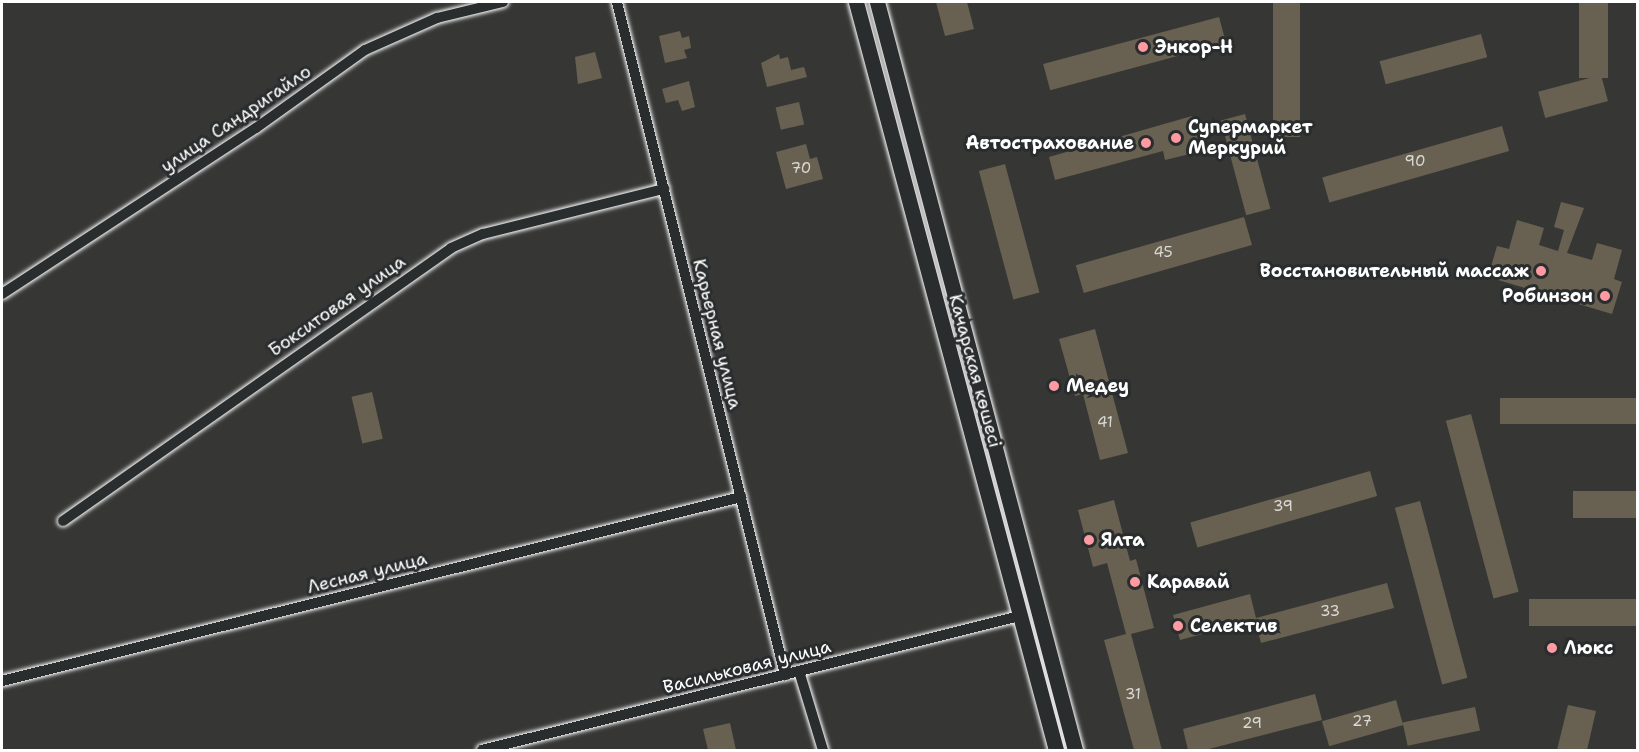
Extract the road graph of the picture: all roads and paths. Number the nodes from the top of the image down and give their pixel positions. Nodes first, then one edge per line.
1 (503, 2) edge
2 (617, 2) edge
3 (855, 2) edge
4 (877, 2) edge
5 (891, 53) junction
6 (871, 58) junction
7 (664, 189) junction
8 (2, 294) edge
9 (986, 415) junction
10 (968, 420) junction
11 (741, 497) junction
12 (63, 521) dead end
13 (1020, 616) junction
14 (799, 671) junction
15 (785, 675) junction
16 (2, 681) edge
17 (482, 750) edge
18 (823, 750) edge
19 (1056, 750) edge
20 (1075, 750) edge

1 - 8 street, улица Сандригайло
2 - 7 street, Карьерная улица
3 - 6 main road, Качарская көшесі
4 - 5 main road, Качарская көшесі
5 - 6 street
5 - 9 main road, Качарская көшесі
6 - 10 main road, Качарская көшесі
7 - 11 street, Карьерная улица
7 - 12 street, Бокситовая улица
9 - 10 street
9 - 20 main road, Качарская көшесі
10 - 13 main road, Качарская көшесі
11 - 15 street, Карьерная улица
11 - 16 street, Лесная улица
13 - 14 street, Васильковая улица
13 - 19 main road, Качарская көшесі
14 - 15 street, Васильковая улица
14 - 18 street
15 - 17 street, Васильковая улица

